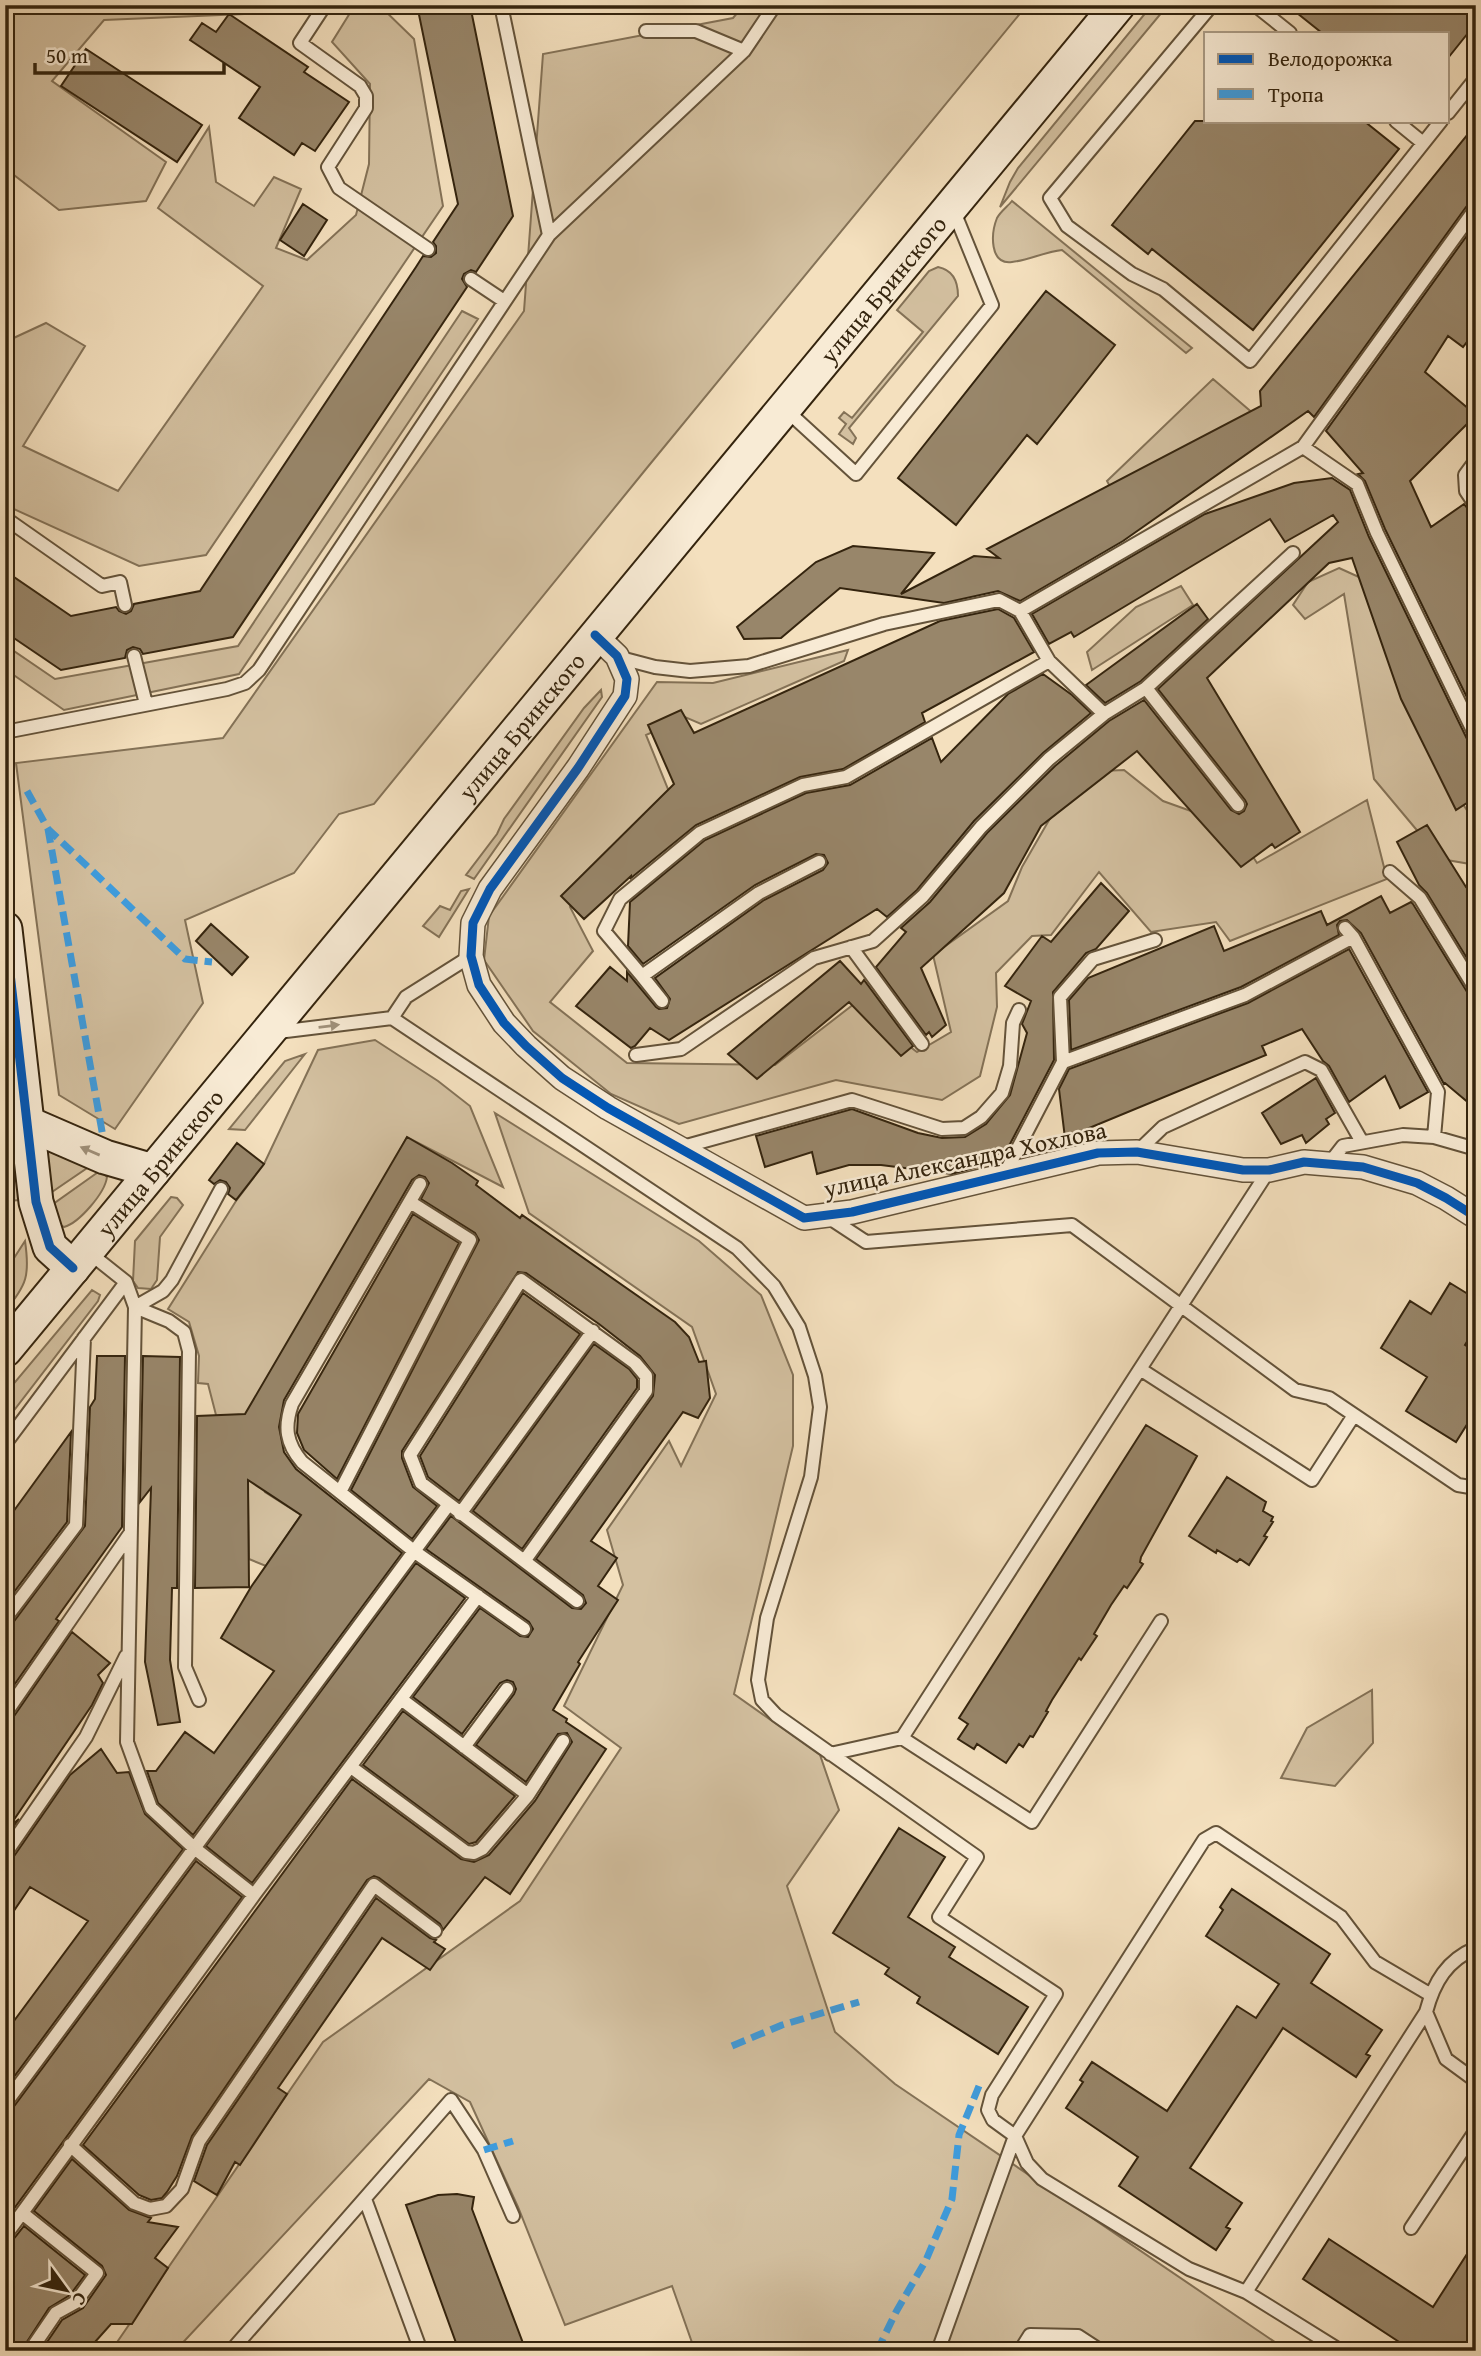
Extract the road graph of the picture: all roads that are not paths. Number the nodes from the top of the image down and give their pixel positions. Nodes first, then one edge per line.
1 (325, 5) edge
2 (501, 5) edge
3 (775, 5) edge
4 (1118, 5) edge
5 (1212, 5) edge
6 (1255, 5) edge
7 (646, 31) dead end
8 (1289, 32) edge
9 (744, 51) junction
10 (1476, 78) edge
11 (1450, 110) edge
12 (1397, 122) edge
13 (1440, 122) edge
14 (1423, 143) junction
15 (952, 206) junction
16 (1476, 208) edge
17 (549, 235) junction
18 (428, 249) dead end
19 (471, 279) dead end
20 (504, 301) junction
21 (784, 407) junction
22 (1303, 447) junction
23 (1476, 460) edge
24 (1476, 506) edge
25 (5, 518) edge
26 (1293, 553) dead end
27 (125, 605) dead end
28 (1020, 611) junction
29 (606, 646) junction
30 (134, 656) dead end
31 (1049, 661) junction
32 (1146, 688) junction
33 (146, 705) junction
34 (1104, 714) junction
35 (5, 732) edge
36 (1476, 737) edge
37 (1237, 805) dead end
38 (819, 862) dead end
39 (1390, 872) dead end
40 (5, 929) edge
41 (1155, 940) dead end
42 (851, 947) junction
43 (471, 956) junction
44 (642, 976) junction
45 (1476, 990) edge
46 (662, 1001) dead end
47 (1018, 1010) dead end
48 (392, 1018) junction
49 (266, 1033) junction
50 (922, 1044) dead end
51 (636, 1055) dead end
52 (1063, 1062) junction
53 (29, 1124) junction
54 (1434, 1137) junction
55 (1362, 1142) junction
56 (679, 1148) junction
57 (1476, 1149) edge
58 (1137, 1153) junction
59 (1329, 1164) junction
60 (1269, 1170) junction
61 (153, 1171) junction
62 (1002, 1177) junction
63 (420, 1184) dead end
64 (221, 1189) dead end
65 (410, 1202) junction
66 (825, 1216) junction
67 (1476, 1217) edge
68 (80, 1259) junction
69 (126, 1282) junction
70 (1181, 1306) junction
71 (135, 1307) junction
72 (593, 1331) junction
73 (84, 1338) junction
74 (5, 1350) edge
75 (1140, 1369) junction
76 (1354, 1415) junction
77 (5, 1444) edge
78 (1476, 1488) edge
79 (340, 1492) junction
80 (449, 1504) junction
81 (460, 1514) junction
82 (129, 1535) junction
83 (415, 1552) junction
84 (525, 1560) junction
85 (478, 1596) junction
86 (577, 1601) dead end
87 (5, 1619) edge
88 (1161, 1621) dead end
89 (524, 1629) dead end
90 (128, 1653) junction
91 (507, 1689) dead end
92 (401, 1699) junction
93 (199, 1700) dead end
94 (5, 1714) edge
95 (902, 1738) junction
96 (563, 1741) dead end
97 (464, 1747) junction
98 (830, 1754) junction
99 (351, 1767) junction
100 (527, 1795) junction
101 (193, 1847) junction
102 (5, 1854) edge
103 (254, 1895) junction
104 (435, 1931) dead end
105 (1476, 1948) edge
106 (1431, 1995) junction
107 (1426, 2012) junction
108 (1476, 2081) edge
109 (5, 2104) edge
110 (1476, 2130) edge
111 (1015, 2136) junction
112 (70, 2144) junction
113 (365, 2199) junction
114 (22, 2213) junction
115 (513, 2216) dead end
116 (1411, 2228) dead end
117 (5, 2235) edge
118 (1246, 2291) junction
119 (1335, 2349) edge
120 (30, 2351) edge
121 (231, 2351) edge
122 (421, 2351) edge
123 (938, 2351) edge
124 (1020, 2351) edge
125 (1101, 2351) edge

1 - 18 lane
2 - 17 lane
3 - 9 lane
4 - 15 main road, улица Бринского
5 - 14 lane
6 - 8 lane
7 - 9 lane
9 - 17 lane
10 - 11 lane
12 - 14 lane
13 - 14 lane
15 - 21 main road, улица Бринского
15 - 21 lane
16 - 22 lane
17 - 20 lane
19 - 20 lane
20 - 33 lane
21 - 29 main road, улица Бринского
22 - 28 lane
22 - 36 lane
23 - 24 lane
25 - 27 lane
26 - 32 lane
28 - 29 lane
28 - 31 lane
29 - 43 street, улица Александра Хохлова
29 - 49 main road, улица Бринского
30 - 33 lane
31 - 34 lane
31 - 44 lane
32 - 34 lane
32 - 37 lane
33 - 35 lane
34 - 42 lane
38 - 44 lane
39 - 45 lane
40 - 53 main road
41 - 52 lane
42 - 50 lane
42 - 51 lane
43 - 48 lane
43 - 56 street, улица Александра Хохлова
44 - 46 lane
47 - 56 lane
49 -> 48 lane
48 - 98 lane
49 - 61 main road, улица Бринского
52 - 54 lane
52 - 62 lane
61 -> 53 main road
53 - 68 main road
54 - 55 lane
54 - 57 lane
55 - 58 lane
55 - 59 lane
56 - 66 street, улица Александра Хохлова
58 - 60 street, улица Александра Хохлова
58 - 62 street, улица Александра Хохлова
59 - 60 street, улица Александра Хохлова
59 - 67 street, улица Александра Хохлова
60 - 70 lane
61 - 68 main road, улица Бринского
62 - 66 street, улица Александра Хохлова
63 - 65 lane
64 - 71 lane
65 - 79 lane
65 - 79 lane
66 - 70 lane
68 - 69 lane
68 - 74 main road, улица Бринского
69 - 71 lane
69 - 73 lane
70 - 75 lane
70 - 76 lane
71 - 82 lane
71 - 93 lane
72 - 80 lane
72 - 81 lane
72 - 84 lane
73 - 77 lane
73 - 87 lane
75 - 76 lane
75 - 95 lane
76 - 78 lane
79 - 83 lane
80 - 81 lane
80 - 83 lane
81 - 84 lane
82 - 90 lane
82 - 94 lane
83 - 85 lane
83 - 101 lane
84 - 86 lane
85 - 89 lane
85 - 92 lane
88 - 95 lane
90 - 101 lane
90 - 102 lane
91 - 97 lane
92 - 97 lane
92 - 99 lane
95 - 98 lane
96 - 100 lane
97 - 100 lane
98 - 111 lane
99 - 100 lane
99 - 103 lane
101 - 103 lane
101 - 109 lane
103 - 112 lane
104 - 112 lane
105 - 106 lane
106 - 107 lane
106 - 111 lane
107 - 108 lane
107 - 118 lane
110 - 116 lane
111 - 118 lane
111 - 123 lane
112 - 114 lane
113 - 115 lane
113 - 121 lane
113 - 122 lane
114 - 117 lane
114 - 120 lane
118 - 119 lane
124 - 125 lane

